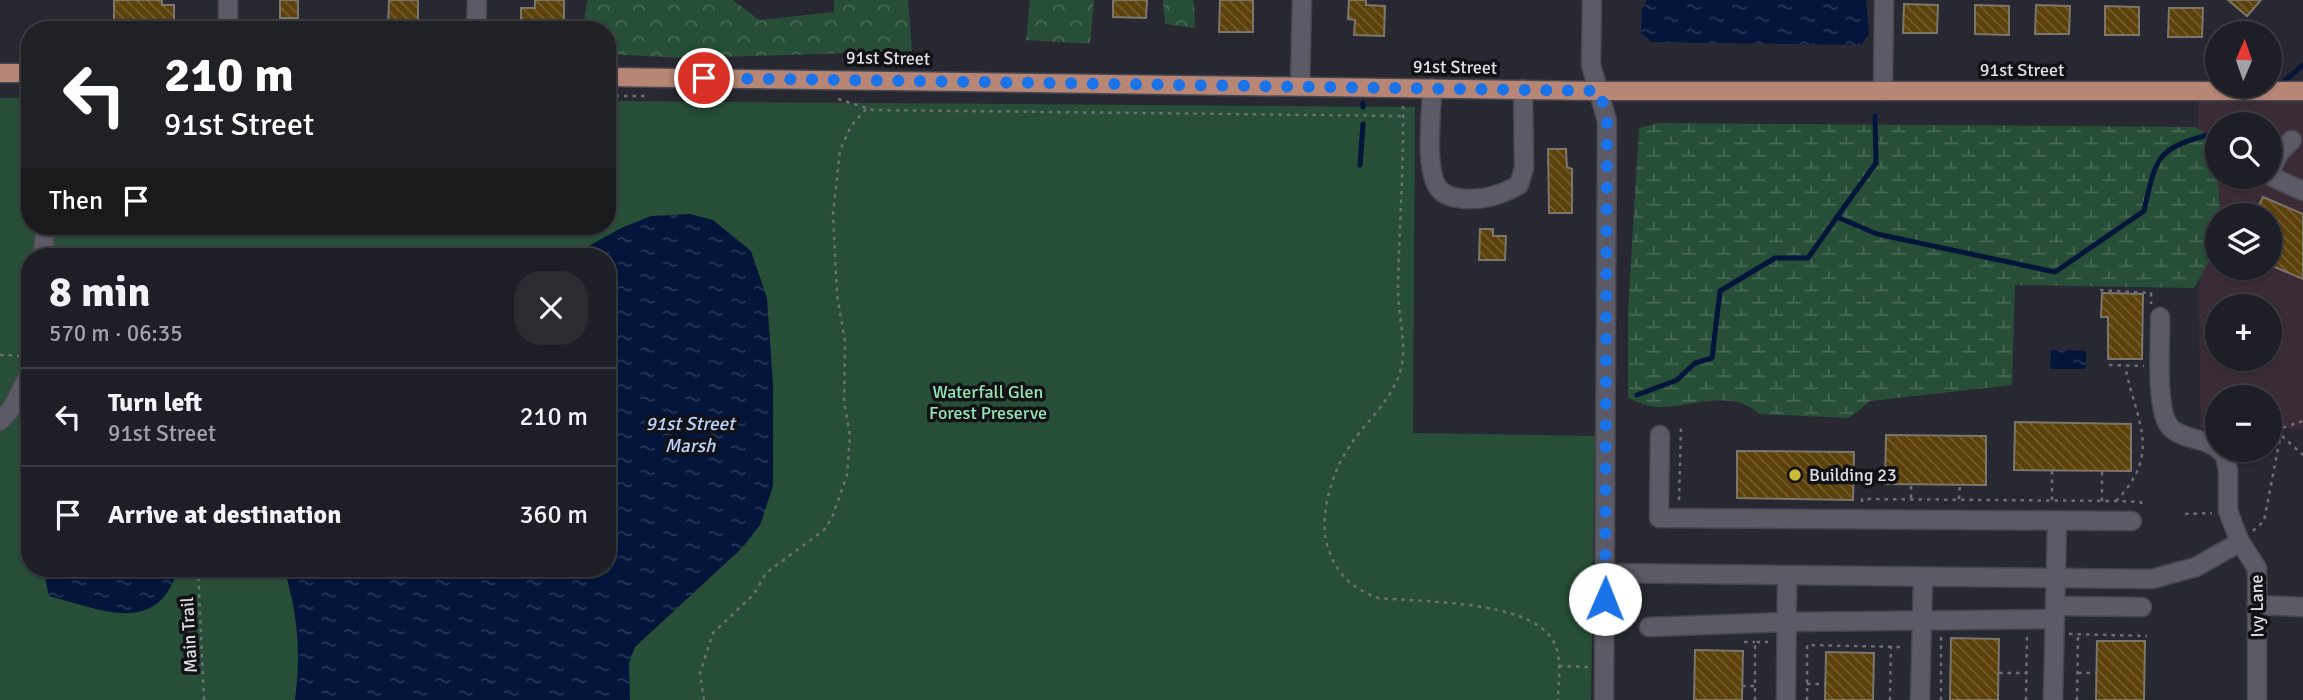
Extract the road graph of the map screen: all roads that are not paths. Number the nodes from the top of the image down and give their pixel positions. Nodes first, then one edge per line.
1 (228, 0) edge
2 (477, 0) edge
3 (1302, 0) edge
4 (1592, 0) edge
5 (1884, 0) edge
6 (228, 21) edge
7 (476, 21) edge
8 (0, 73) edge
9 (21, 73) edge
10 (616, 77) edge
11 (1300, 86) junction
12 (1432, 88) junction
13 (1523, 89) junction
14 (1600, 91) junction
15 (1883, 91) junction
16 (2303, 91) edge
17 (2292, 140) dead end
18 (2282, 150) edge
19 (2282, 180) edge
20 (2303, 191) edge
21 (2156, 311) road end
22 (21, 390) edge
23 (0, 421) edge
24 (1660, 435) dead end
25 (2205, 444) edge
26 (2226, 462) edge
27 (2057, 521) junction
28 (2132, 522) dead end
29 (2240, 542) junction
30 (1605, 573) junction
31 (1787, 575) junction
32 (1923, 577) junction
33 (2055, 579) junction
34 (2257, 605) junction
35 (2142, 607) dead end
36 (2303, 607) edge
37 (2055, 612) junction
38 (1922, 620) junction
39 (1787, 622) junction
40 (1649, 627) dead end
41 (1604, 700) edge
42 (1786, 700) edge
43 (1920, 700) edge
44 (2053, 700) edge
45 (2257, 700) edge

1 - 6 street
2 - 7 street
3 - 11 street
4 - 14 street
5 - 15 street
8 - 9 main road
10 - 11 main road, 91st Street
11 - 12 main road, 91st Street
12 - 13 main road, 91st Street
12 - 13 street
13 - 14 main road, 91st Street
14 - 15 main road, 91st Street
14 - 30 street
15 - 16 main road, 91st Street
17 - 18 street
19 - 20 street
21 - 25 street
22 - 23 street
24 - 27 street
26 - 29 street, Ivy Lane
27 - 28 street
27 - 33 street
29 - 33 street
29 - 34 street, Ivy Lane
30 - 31 street
30 - 41 street
31 - 32 street
31 - 39 street
32 - 33 street
32 - 38 street
33 - 37 street
34 - 36 street
34 - 45 street, Ivy Lane
35 - 37 street
37 - 38 street
37 - 44 street
38 - 39 street
38 - 43 street
39 - 40 street
39 - 42 street

